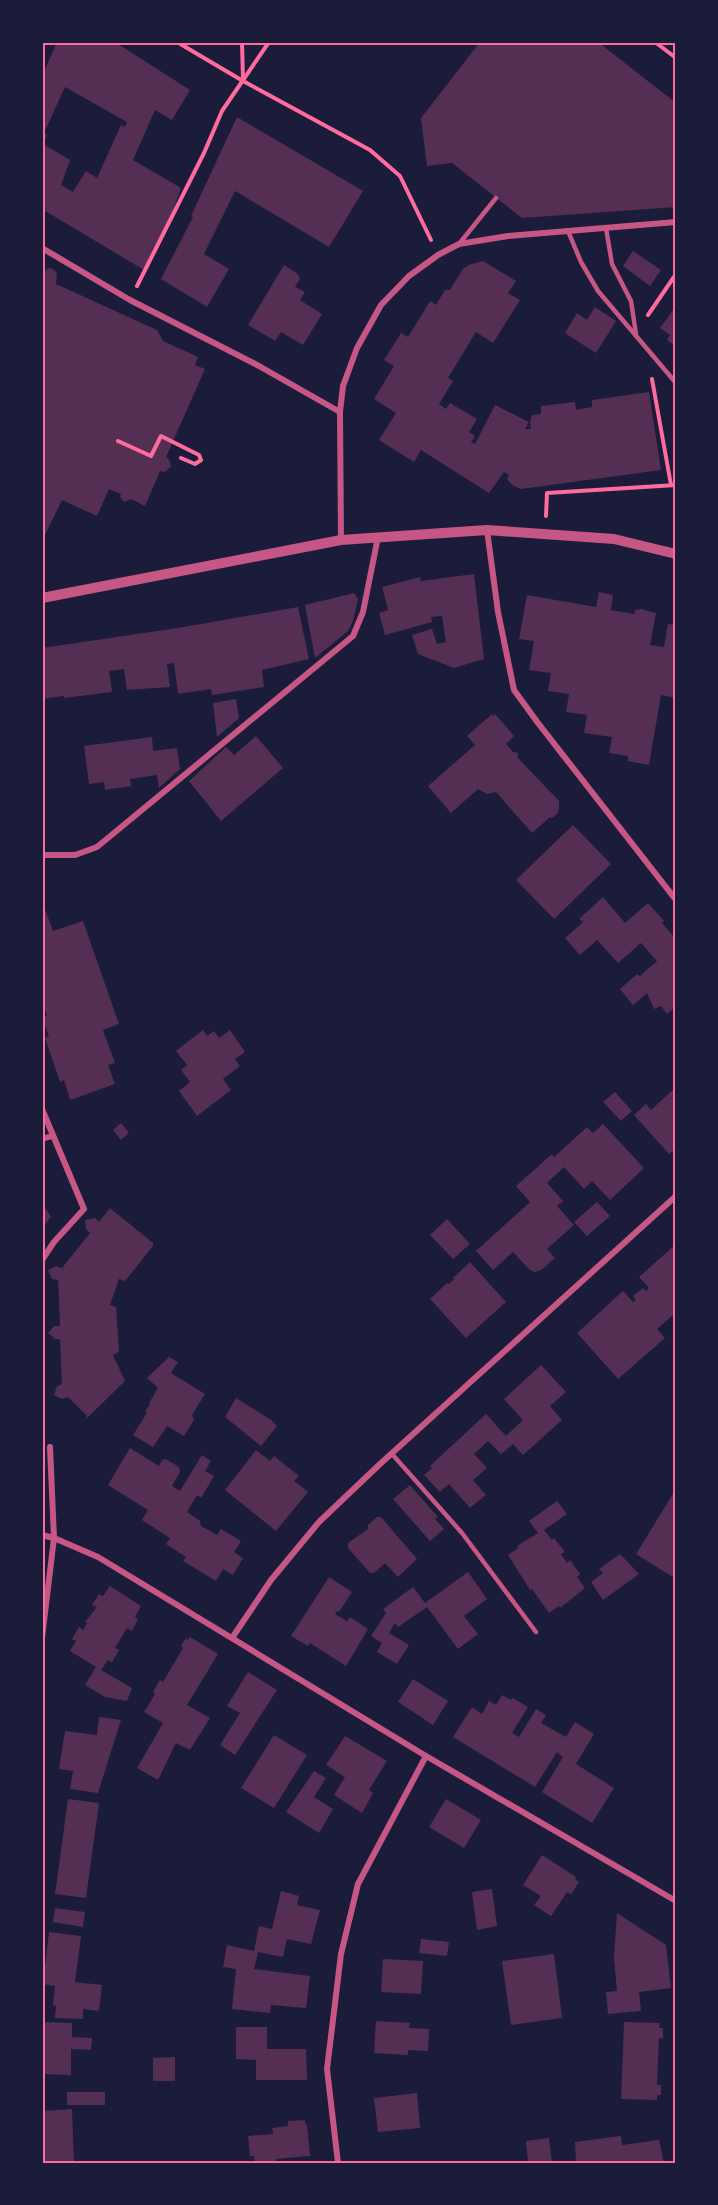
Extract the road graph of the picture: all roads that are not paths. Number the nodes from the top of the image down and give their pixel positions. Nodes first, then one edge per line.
1 (496, 198) dead end
2 (676, 222) edge
3 (606, 228) junction
4 (568, 231) junction
5 (459, 244) junction
6 (42, 248) edge
7 (636, 334) junction
8 (676, 383) edge
9 (340, 412) junction
10 (487, 531) junction
11 (378, 537) junction
12 (341, 540) junction
13 (676, 554) edge
14 (42, 598) edge
15 (42, 855) edge
16 (676, 900) edge
17 (42, 1109) edge
18 (52, 1136) junction
19 (42, 1139) edge
20 (676, 1196) edge
21 (42, 1260) edge
22 (50, 1448) dead end
23 (392, 1454) junction
24 (42, 1535) edge
25 (54, 1538) junction
26 (536, 1632) dead end
27 (42, 1638) edge
28 (232, 1638) junction
29 (426, 1756) junction
30 (676, 1901) edge
31 (338, 2163) edge

1 - 5 lane
2 - 3 street
3 - 4 street
3 - 7 lane
4 - 5 street
4 - 7 lane
5 - 9 street
6 - 9 street
7 - 8 lane
9 - 12 street
10 - 11 street
10 - 13 street
10 - 16 street
11 - 12 street
11 - 15 street
12 - 14 street
17 - 18 street
18 - 19 street
18 - 21 street
20 - 23 street
22 - 25 street
23 - 26 lane
23 - 28 street
24 - 25 street
25 - 27 street
25 - 28 street
28 - 29 street
29 - 30 street
29 - 31 street

